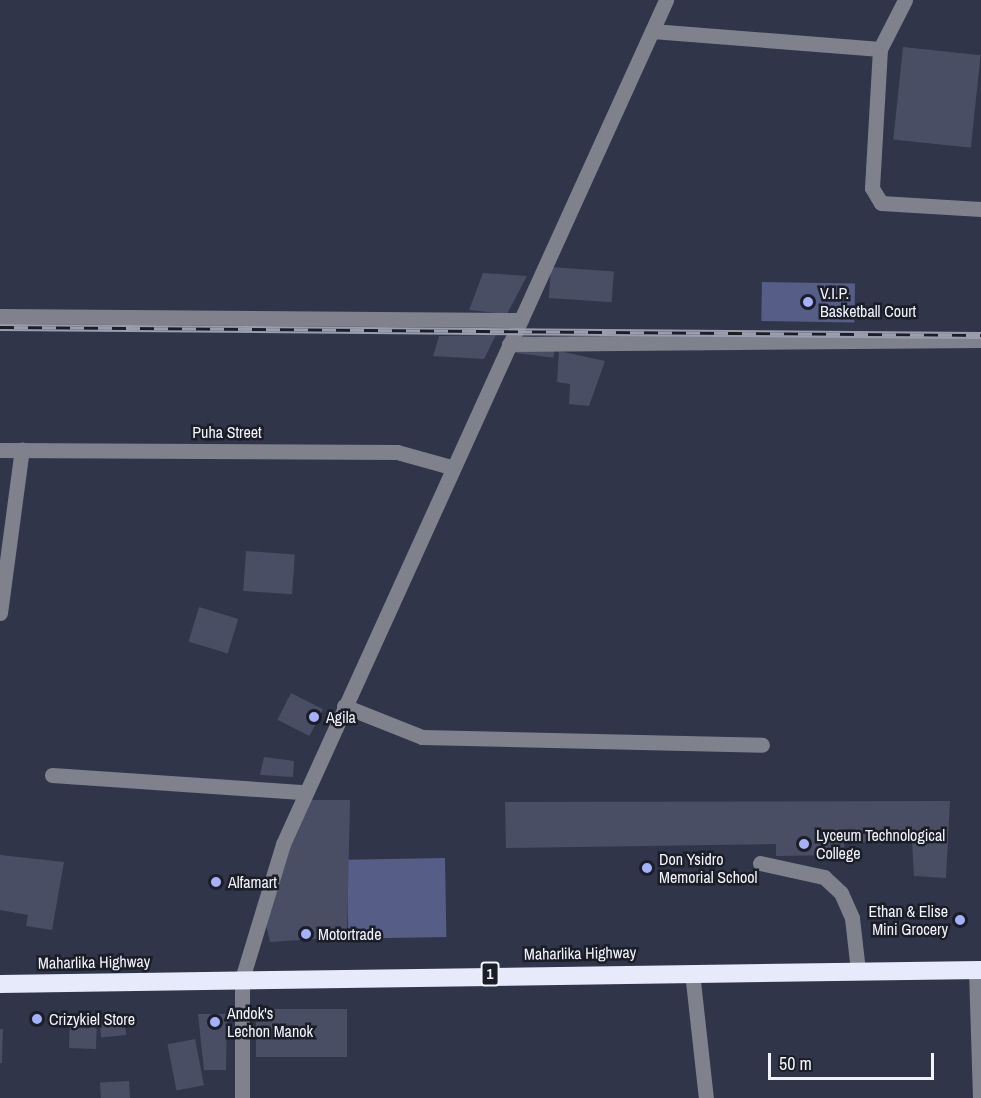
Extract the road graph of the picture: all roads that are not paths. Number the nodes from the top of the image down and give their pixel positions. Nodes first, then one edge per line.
1 (666, 0) edge
2 (905, 0) edge
3 (652, 32) junction
4 (879, 49) junction
5 (981, 209) edge
6 (0, 316) edge
7 (521, 320) junction
8 (981, 340) edge
9 (509, 344) junction
10 (22, 449) junction
11 (0, 450) edge
12 (451, 467) junction
13 (0, 607) edge
14 (0, 613) edge
15 (344, 706) junction
16 (762, 745) dead end
17 (52, 775) dead end
18 (304, 792) junction
19 (760, 863) dead end
20 (979, 970) edge
21 (858, 971) junction
22 (692, 972) junction
23 (242, 979) junction
24 (0, 984) edge
25 (242, 1098) edge
26 (706, 1098) edge
27 (980, 1098) edge

1 - 3 street
2 - 4 street
3 - 4 street
3 - 7 street
4 - 5 street
6 - 7 street
7 - 9 street
8 - 9 street
9 - 12 street
10 - 11 street, Puha Street
10 - 12 street, Puha Street
10 - 13 street
12 - 15 street
13 - 14 street
15 - 16 street
15 - 18 street
17 - 18 street
18 - 23 street
19 - 21 street
20 - 21 highway, Maharlika Highway / 1
20 - 27 street
21 - 22 highway, Maharlika Highway / 1
22 - 23 highway, Maharlika Highway / 1
22 - 26 street
23 - 24 highway, Maharlika Highway / 1
23 - 25 street

